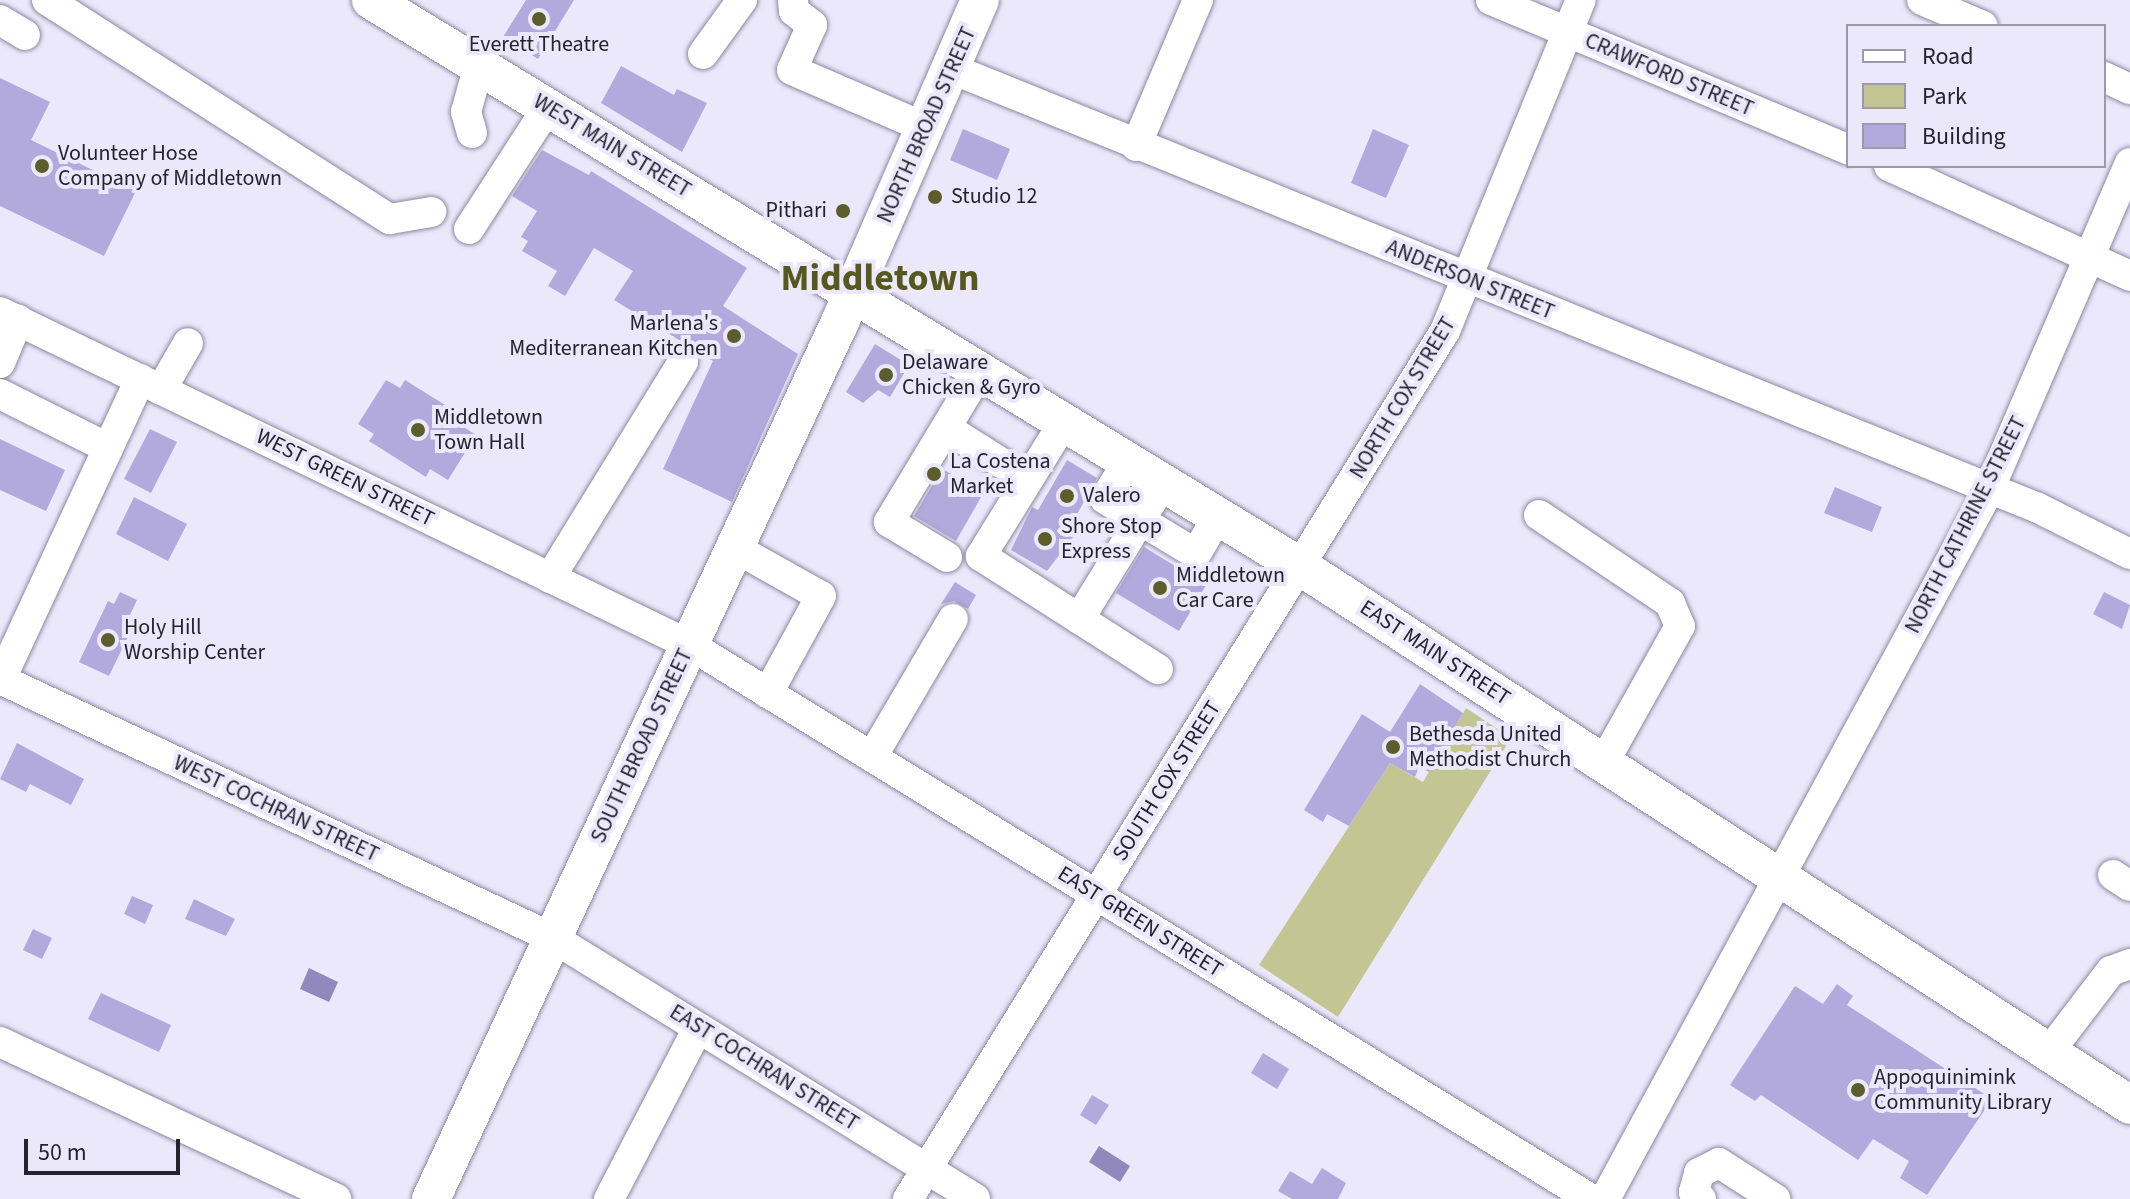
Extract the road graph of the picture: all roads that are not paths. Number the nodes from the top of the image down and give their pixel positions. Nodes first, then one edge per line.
1 (47, 0) edge
2 (371, 0) edge
3 (742, 0) edge
4 (793, 0) edge
5 (980, 0) edge
6 (1198, 0) edge
7 (1491, 0) edge
8 (1581, 0) edge
9 (1922, 0) edge
10 (1978, 24) edge
11 (1568, 32) junction
12 (703, 54) dead end
13 (479, 65) junction
14 (952, 69) junction
15 (2106, 78) edge
16 (2130, 89) edge
17 (548, 107) junction
18 (926, 128) junction
19 (472, 133) dead end
20 (1136, 146) junction
21 (1846, 148) edge
22 (2130, 163) edge
23 (1893, 168) edge
24 (431, 212) dead end
25 (469, 229) dead end
26 (2091, 257) junction
27 (2130, 276) edge
28 (1468, 280) junction
29 (853, 293) junction
30 (9, 316) edge
31 (188, 343) dead end
32 (683, 362) dead end
33 (0, 363) edge
34 (980, 371) junction
35 (151, 384) junction
36 (0, 394) edge
37 (1064, 422) junction
38 (946, 428) junction
39 (108, 448) junction
40 (1128, 461) junction
41 (1003, 464) dead end
42 (1163, 483) junction
43 (1989, 490) junction
44 (1539, 515) dead end
45 (1218, 516) junction
46 (1140, 520) junction
47 (735, 548) junction
48 (2130, 554) edge
49 (947, 557) dead end
50 (1301, 567) junction
51 (550, 578) junction
52 (953, 619) dead end
53 (1079, 619) junction
54 (690, 645) junction
55 (1158, 669) dead end
56 (0, 680) edge
57 (768, 693) junction
58 (872, 757) junction
59 (1604, 762) junction
60 (1782, 877) junction
61 (1096, 895) junction
62 (553, 938) junction
63 (2129, 961) edge
64 (698, 1028) junction
65 (0, 1042) edge
66 (2049, 1052) junction
67 (2130, 1105) edge
68 (927, 1169) junction
69 (336, 1199) edge
70 (431, 1199) edge
71 (609, 1199) edge
72 (908, 1199) edge
73 (975, 1199) edge
74 (1591, 1199) edge
75 (1605, 1199) edge
76 (1701, 1199) edge
77 (1775, 1199) edge

1 - 24 street
2 - 13 main road, WEST MAIN STREET
3 - 12 street
4 - 18 street
5 - 14 main road, NORTH BROAD STREET
6 - 20 street
7 - 11 street, CRAWFORD STREET
8 - 11 street, NORTH COX STREET
9 - 10 street
11 - 21 street, CRAWFORD STREET
11 - 28 street, NORTH COX STREET
13 - 17 main road, WEST MAIN STREET
13 - 19 street
14 - 18 main road, NORTH BROAD STREET
14 - 20 street, ANDERSON STREET
15 - 16 street
17 - 25 street
17 - 29 main road, WEST MAIN STREET
18 - 29 main road, NORTH BROAD STREET
20 - 28 street, ANDERSON STREET
22 - 26 street, NORTH CATHRINE STREET
23 - 26 street
26 - 27 street
26 - 43 street, NORTH CATHRINE STREET
28 - 43 street, ANDERSON STREET
28 - 50 street, NORTH COX STREET
29 - 34 main road, EAST MAIN STREET
29 - 47 main road, SOUTH BROAD STREET
30 - 33 street
30 - 35 street, WEST GREEN STREET
31 - 35 street
32 - 51 street
34 - 37 main road, EAST MAIN STREET
34 - 38 street
35 - 39 street
35 - 51 street, WEST GREEN STREET
36 - 39 street
37 - 40 main road, EAST MAIN STREET
37 - 53 street
38 - 41 street
38 - 49 street
39 - 56 street
40 - 42 main road, EAST MAIN STREET
40 - 46 street
42 - 45 main road, EAST MAIN STREET
42 - 46 street
43 - 48 street, ANDERSON STREET
43 - 60 street, NORTH CATHRINE STREET
44 - 59 street
45 - 46 street
45 - 50 main road, EAST MAIN STREET
46 - 53 street
47 - 54 main road, SOUTH BROAD STREET
47 - 57 street
50 - 59 main road, EAST MAIN STREET
50 - 61 street, SOUTH COX STREET
51 - 54 street, WEST GREEN STREET
52 - 58 street
53 - 55 street
54 - 57 street, EAST GREEN STREET
54 - 62 main road, SOUTH BROAD STREET
56 - 62 street, WEST COCHRAN STREET
57 - 58 street, EAST GREEN STREET
58 - 61 street, EAST GREEN STREET
59 - 60 main road, EAST MAIN STREET
60 - 66 main road, EAST MAIN STREET
60 - 75 street, NORTH CATHRINE STREET
61 - 68 street, SOUTH COX STREET
61 - 74 street, EAST GREEN STREET
62 - 64 street, EAST COCHRAN STREET
62 - 70 main road, SOUTH BROAD STREET
63 - 66 street
64 - 68 street, EAST COCHRAN STREET
64 - 71 street
65 - 69 street
66 - 67 main road, EAST MAIN STREET
68 - 72 street, SOUTH COX STREET
68 - 73 street, EAST COCHRAN STREET
76 - 77 street

